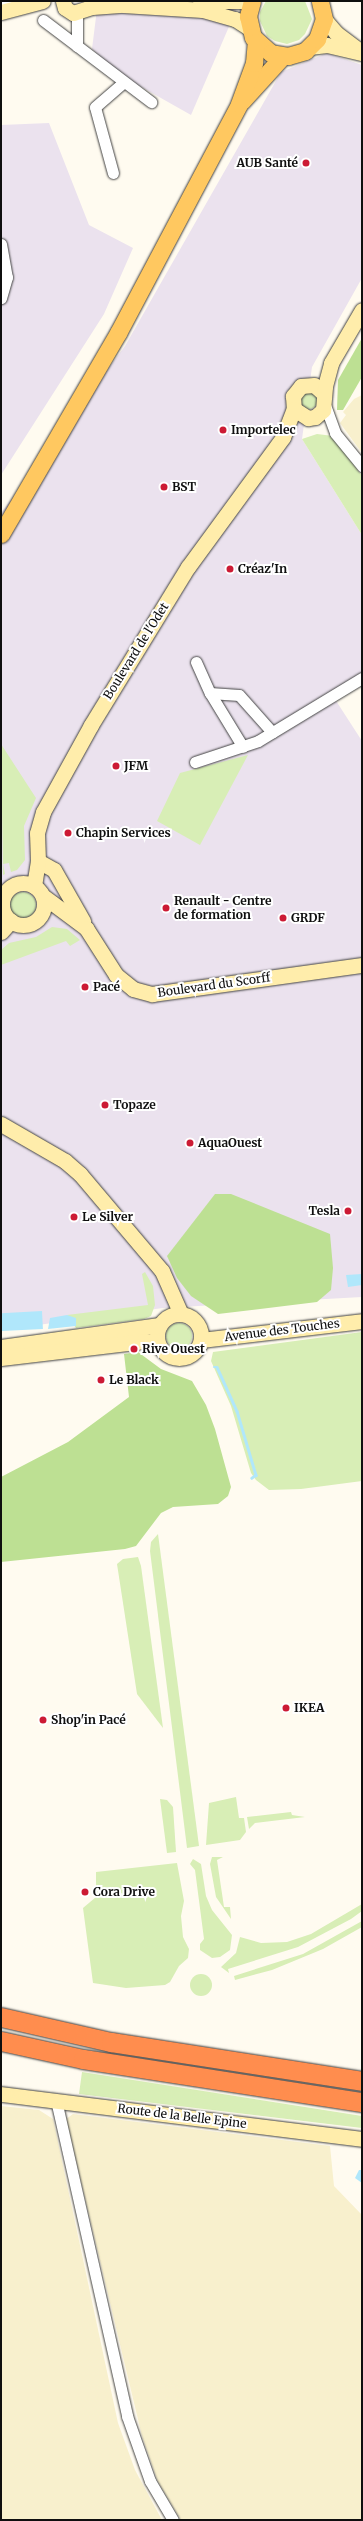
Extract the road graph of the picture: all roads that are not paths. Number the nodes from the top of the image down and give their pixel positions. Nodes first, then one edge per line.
1 (200, 1) edge
2 (242, 1) edge
3 (252, 1) edge
4 (320, 1) edge
5 (37, 3) edge
6 (76, 6) edge
7 (5, 7) edge
8 (324, 19) junction
9 (42, 20) dead end
10 (253, 35) junction
11 (77, 46) junction
12 (309, 48) junction
13 (362, 53) edge
14 (283, 56) junction
15 (124, 82) junction
16 (151, 102) dead end
17 (239, 104) junction
18 (113, 173) dead end
19 (1, 244) edge
20 (1, 298) edge
21 (362, 310) edge
22 (331, 363) junction
23 (310, 384) junction
24 (325, 399) junction
25 (294, 409) junction
26 (311, 417) junction
27 (335, 433) junction
28 (283, 437) junction
29 (362, 466) edge
30 (1, 533) edge
31 (196, 662) dead end
32 (362, 678) edge
33 (210, 693) junction
34 (272, 732) junction
35 (243, 747) junction
36 (195, 762) dead end
37 (38, 861) junction
38 (38, 891) junction
39 (2, 896) edge
40 (36, 921) junction
41 (80, 923) junction
42 (6, 927) edge
43 (362, 965) edge
44 (1, 1124) edge
45 (168, 1283) junction
46 (182, 1314) junction
47 (362, 1321) edge
48 (162, 1322) junction
49 (201, 1340) junction
50 (157, 1342) junction
51 (1, 1347) edge
52 (1, 1358) edge
53 (1, 2008) edge
54 (1, 2017) edge
55 (1, 2042) edge
56 (111, 2042) junction
57 (362, 2081) edge
58 (1, 2094) edge
59 (56, 2100) junction
60 (362, 2102) edge
61 (362, 2139) edge
62 (173, 2520) edge

1 - 2 street
3 - 10 main road
4 - 8 main road
5 - 6 street
5 - 7 street
6 - 10 street
6 - 11 street
8 - 12 main road
8 - 13 street
9 - 11 street
10 - 14 main road
10 - 17 main road
11 - 15 street
12 - 13 street
12 - 14 main road
14 - 17 main road
15 - 16 street
15 - 18 street
17 - 30 main road
19 - 20 street
21 - 22 street, Boulevard de l'Odet
22 - 23 street, Boulevard de l'Odet
22 - 24 street, Boulevard de l'Odet
23 - 24 street
23 - 25 street, Boulevard de l'Odet
24 - 26 street, Boulevard de l'Odet
24 - 27 street
25 - 26 street
25 - 28 street, Boulevard de l'Odet
26 - 27 street
26 - 28 street, Boulevard de l'Odet
27 - 29 street
28 - 37 street, Boulevard de l'Odet
31 - 33 street
32 - 34 street
33 - 34 street
33 - 35 street
34 - 35 street
35 - 36 street
37 - 38 street, Boulevard de l'Odet
37 - 41 street
38 - 39 street
38 - 40 street
38 - 41 street, Boulevard du Scorff
39 - 42 street
40 - 41 street
40 - 42 street
41 - 43 street, Boulevard du Scorff
44 - 45 street
45 - 46 street
45 - 48 street
46 - 48 street
46 - 49 street
47 - 49 street, Avenue des Touches
48 - 50 street
48 - 51 street
49 - 50 street
50 - 52 street
53 - 56 highway
54 - 56 highway
55 - 60 highway
56 - 57 highway
58 - 59 street, Route de la Belle Epine
59 - 61 street, Route de la Belle Epine
59 - 62 street

